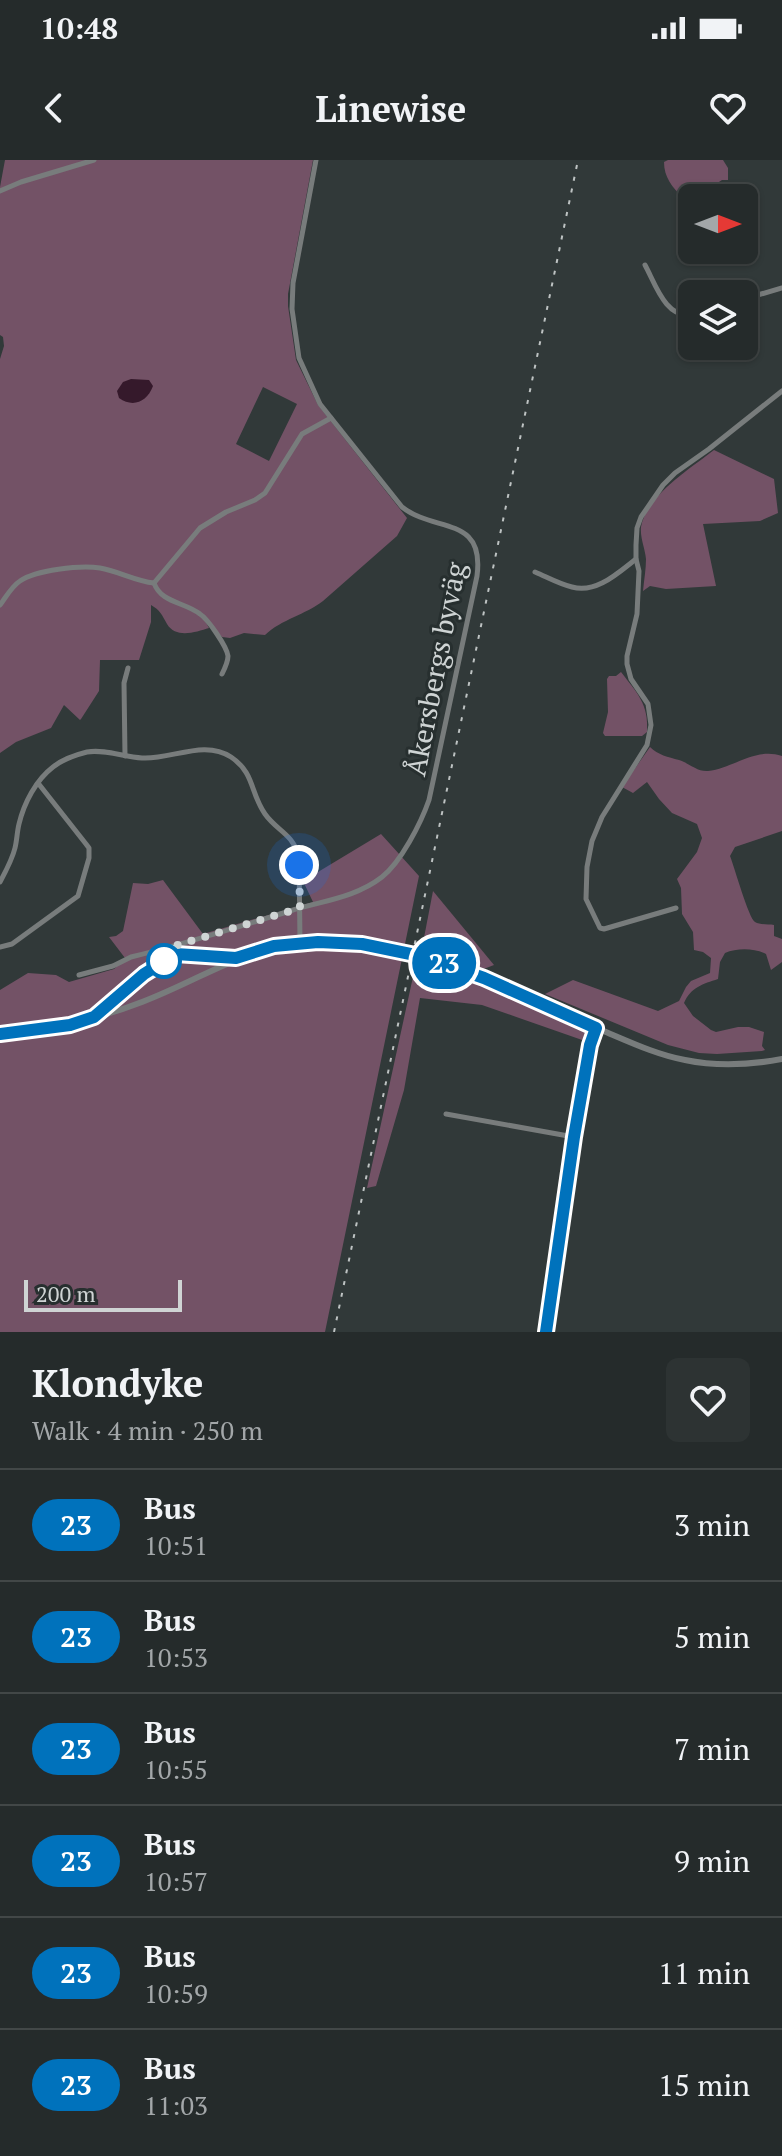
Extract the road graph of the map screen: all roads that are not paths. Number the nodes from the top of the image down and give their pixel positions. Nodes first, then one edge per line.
1 (94, 160) edge
2 (316, 160) edge
3 (0, 191) edge
4 (645, 265) dead end
5 (782, 288) edge
6 (758, 295) edge
7 (678, 313) edge
8 (782, 391) edge
9 (331, 418) junction
10 (636, 559) junction
11 (535, 572) dead end
12 (154, 583) junction
13 (0, 605) edge
14 (128, 668) dead end
15 (222, 674) dead end
16 (125, 756) junction
17 (38, 783) junction
18 (0, 882) edge
19 (300, 908) junction
20 (676, 908) dead end
21 (300, 942) junction
22 (0, 947) edge
23 (79, 975) dead end
24 (596, 1028) junction
25 (0, 1034) edge
26 (782, 1059) edge
27 (446, 1114) dead end
28 (574, 1137) junction
29 (546, 1332) edge

1 - 3 street
2 - 9 street, Åkersbergs byväg
4 - 7 street
5 - 6 street
8 - 10 street
9 - 12 street
9 - 19 street, Åkersbergs byväg
10 - 11 street
10 - 20 street
12 - 13 street
12 - 15 street
14 - 16 street
16 - 17 street
16 - 19 street
17 - 18 street
17 - 22 street
19 - 21 street
19 - 23 street, Åkersbergs byväg
21 - 24 street
21 - 25 street
24 - 26 street
24 - 28 street
27 - 28 street
28 - 29 street

